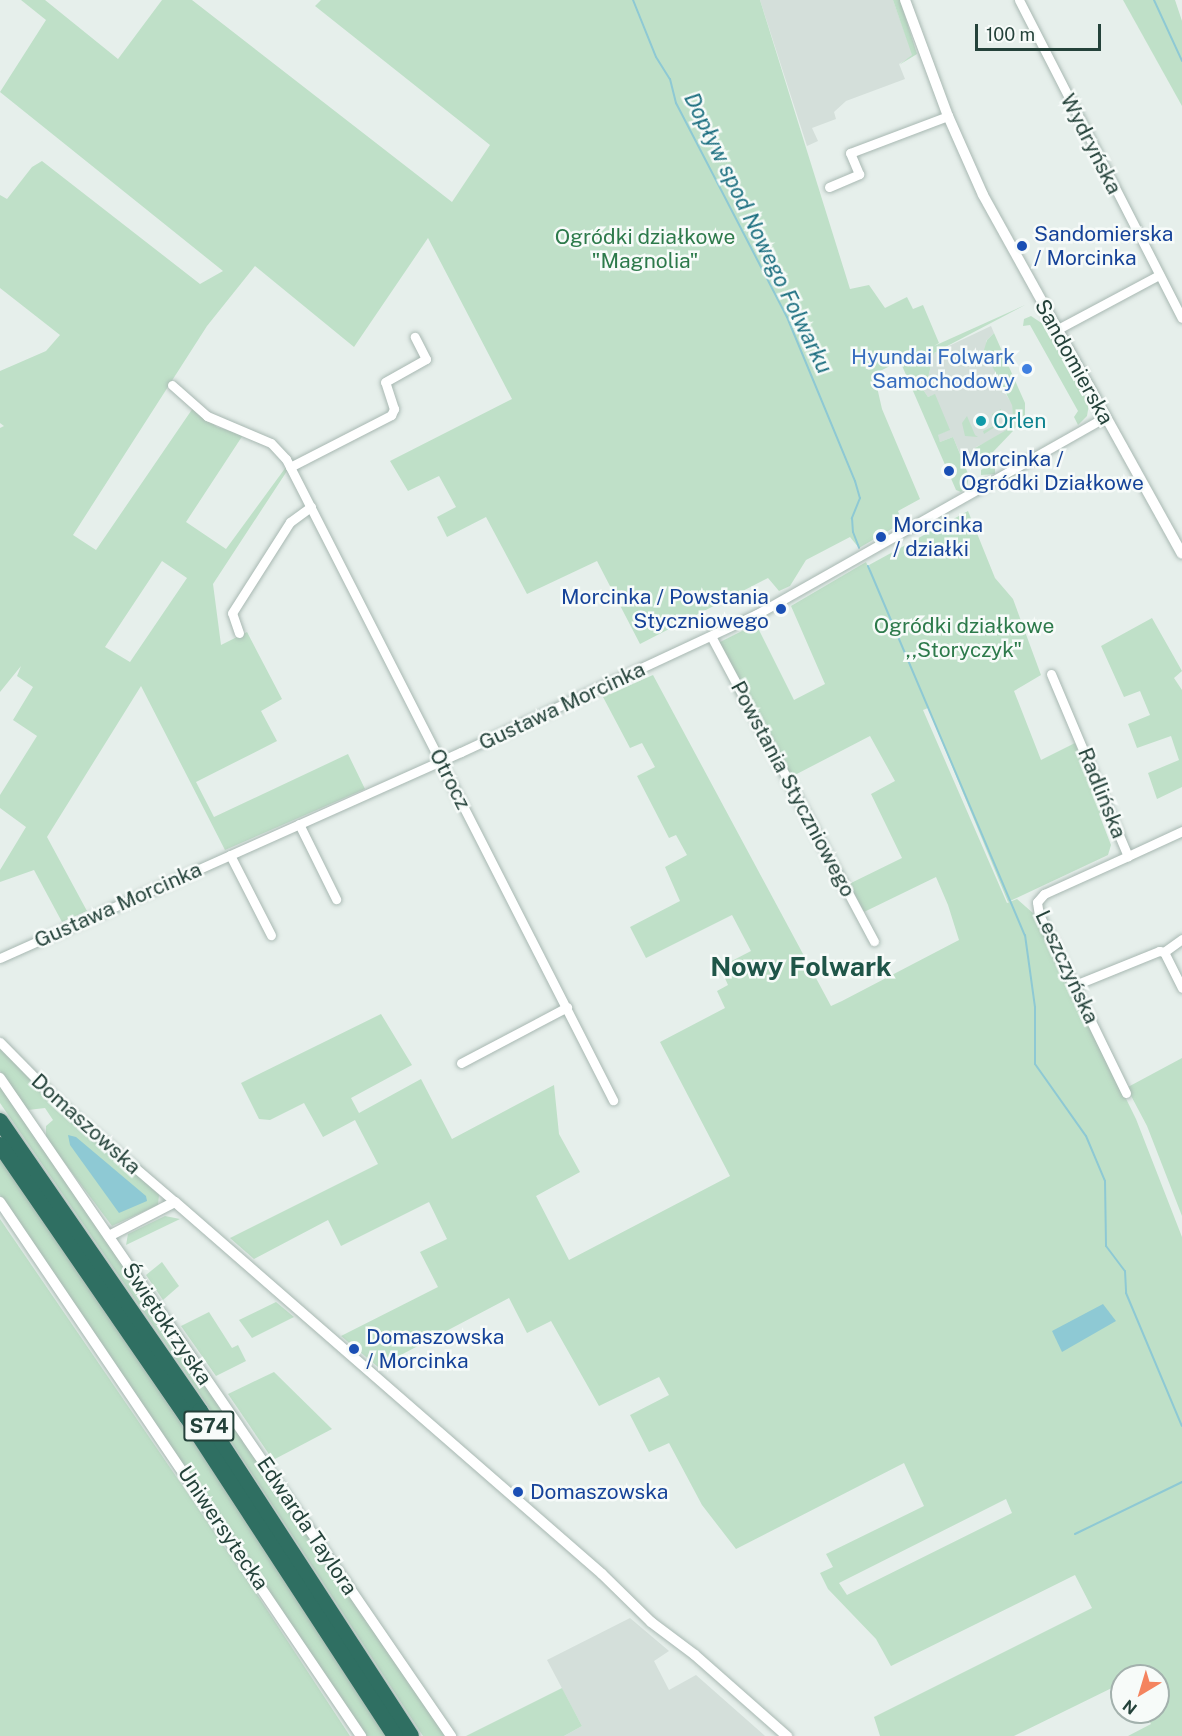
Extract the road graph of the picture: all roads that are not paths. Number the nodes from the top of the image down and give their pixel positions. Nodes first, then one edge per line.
1 (905, 0) edge
2 (1019, 0) edge
3 (948, 116) junction
4 (829, 187) dead end
5 (1159, 275) junction
6 (1182, 318) edge
7 (1056, 330) junction
8 (415, 337) dead end
9 (172, 385) dead end
10 (1105, 417) junction
11 (288, 463) junction
12 (311, 507) junction
13 (1182, 554) edge
14 (239, 633) dead end
15 (711, 636) junction
16 (1051, 674) dead end
17 (441, 760) junction
18 (299, 824) junction
19 (1182, 831) edge
20 (230, 855) junction
21 (1128, 856) junction
22 (336, 899) dead end
23 (271, 935) dead end
24 (1182, 939) edge
25 (874, 941) dead end
26 (1164, 952) junction
27 (0, 958) edge
28 (1075, 985) junction
29 (1182, 988) edge
30 (567, 1007) junction
31 (0, 1042) edge
32 (461, 1063) dead end
33 (0, 1078) edge
34 (1126, 1093) dead end
35 (614, 1100) dead end
36 (0, 1120) edge
37 (0, 1145) edge
38 (0, 1202) edge
39 (175, 1202) junction
40 (109, 1236) junction
41 (361, 1736) edge
42 (395, 1736) edge
43 (411, 1736) edge
44 (451, 1736) edge
45 (787, 1736) edge

1 - 3 street, Sandomierska
2 - 5 street, Wydryńska
3 - 4 street
3 - 7 street, Sandomierska
5 - 6 street, Wydryńska
5 - 7 street
7 - 10 street, Sandomierska
8 - 11 street
9 - 11 street
10 - 13 street, Sandomierska
10 - 15 street, Gustawa Morcinka
11 - 12 street, Otrocz
12 - 14 street
12 - 17 street, Otrocz
15 - 17 street, Gustawa Morcinka
15 - 25 street, Powstania Styczniowego
16 - 21 street, Radlińska
17 - 18 street, Gustawa Morcinka
17 - 30 street, Otrocz
18 - 20 street, Gustawa Morcinka
18 - 22 street
19 - 21 street, Radlińska
20 - 23 street
20 - 27 street, Gustawa Morcinka
21 - 28 street, Leszczyńska
24 - 26 street
26 - 28 street
26 - 29 street
28 - 34 street, Leszczyńska
30 - 32 street
30 - 35 street, Otrocz
31 - 39 street, Domaszowska
33 - 40 street, Edwarda Taylora
36 - 43 highway, Świętokrzyska / S74
37 - 42 highway, Świętokrzyska / S74
38 - 41 street, Uniwersytecka
39 - 40 street
39 - 45 street, Domaszowska
40 - 44 street, Edwarda Taylora

